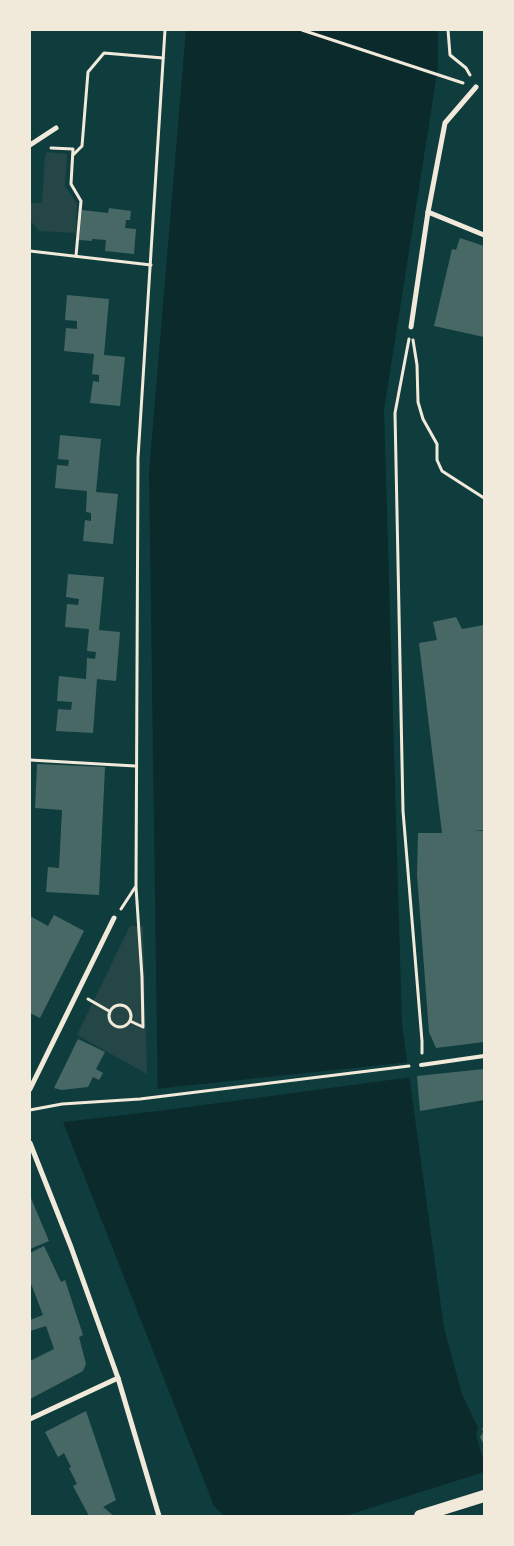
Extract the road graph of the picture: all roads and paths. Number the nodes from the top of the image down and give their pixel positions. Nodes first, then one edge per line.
1 (165, 30) edge
2 (302, 30) edge
3 (448, 30) edge
4 (163, 58) junction
5 (476, 87) junction
6 (56, 128) dead end
7 (30, 145) edge
8 (47, 148) dead end
9 (73, 155) junction
10 (428, 212) junction
11 (484, 235) edge
12 (30, 251) edge
13 (76, 256) junction
14 (151, 265) junction
15 (411, 327) junction
16 (484, 498) edge
17 (30, 760) edge
18 (134, 766) dead end
19 (136, 886) junction
20 (114, 918) joint
21 (77, 993) junction
22 (109, 1011) junction
23 (130, 1021) junction
24 (422, 1041) dead end
25 (484, 1056) edge
26 (421, 1065) joint
27 (30, 1088) edge
28 (30, 1110) edge
29 (30, 1143) edge
30 (118, 1378) junction
31 (30, 1419) edge
32 (484, 1496) edge
33 (159, 1516) edge
34 (420, 1516) edge

1 - 4 path
2 - 5 path
3 - 5 path
4 - 9 path
4 - 14 path
5 - 10 street
6 - 7 street
8 - 9 path
9 - 13 path
10 - 11 street
10 - 15 street
12 - 13 path
13 - 14 path
14 - 19 path
15 - 16 path
15 - 24 path
17 - 18 path
19 - 20 path
19 - 23 path
20 - 21 street
21 - 22 path
21 - 27 street
22 - 23 path
22 - 23 path
25 - 26 lane
26 - 28 path
29 - 30 street
30 - 31 street
30 - 33 street
32 - 34 main road

